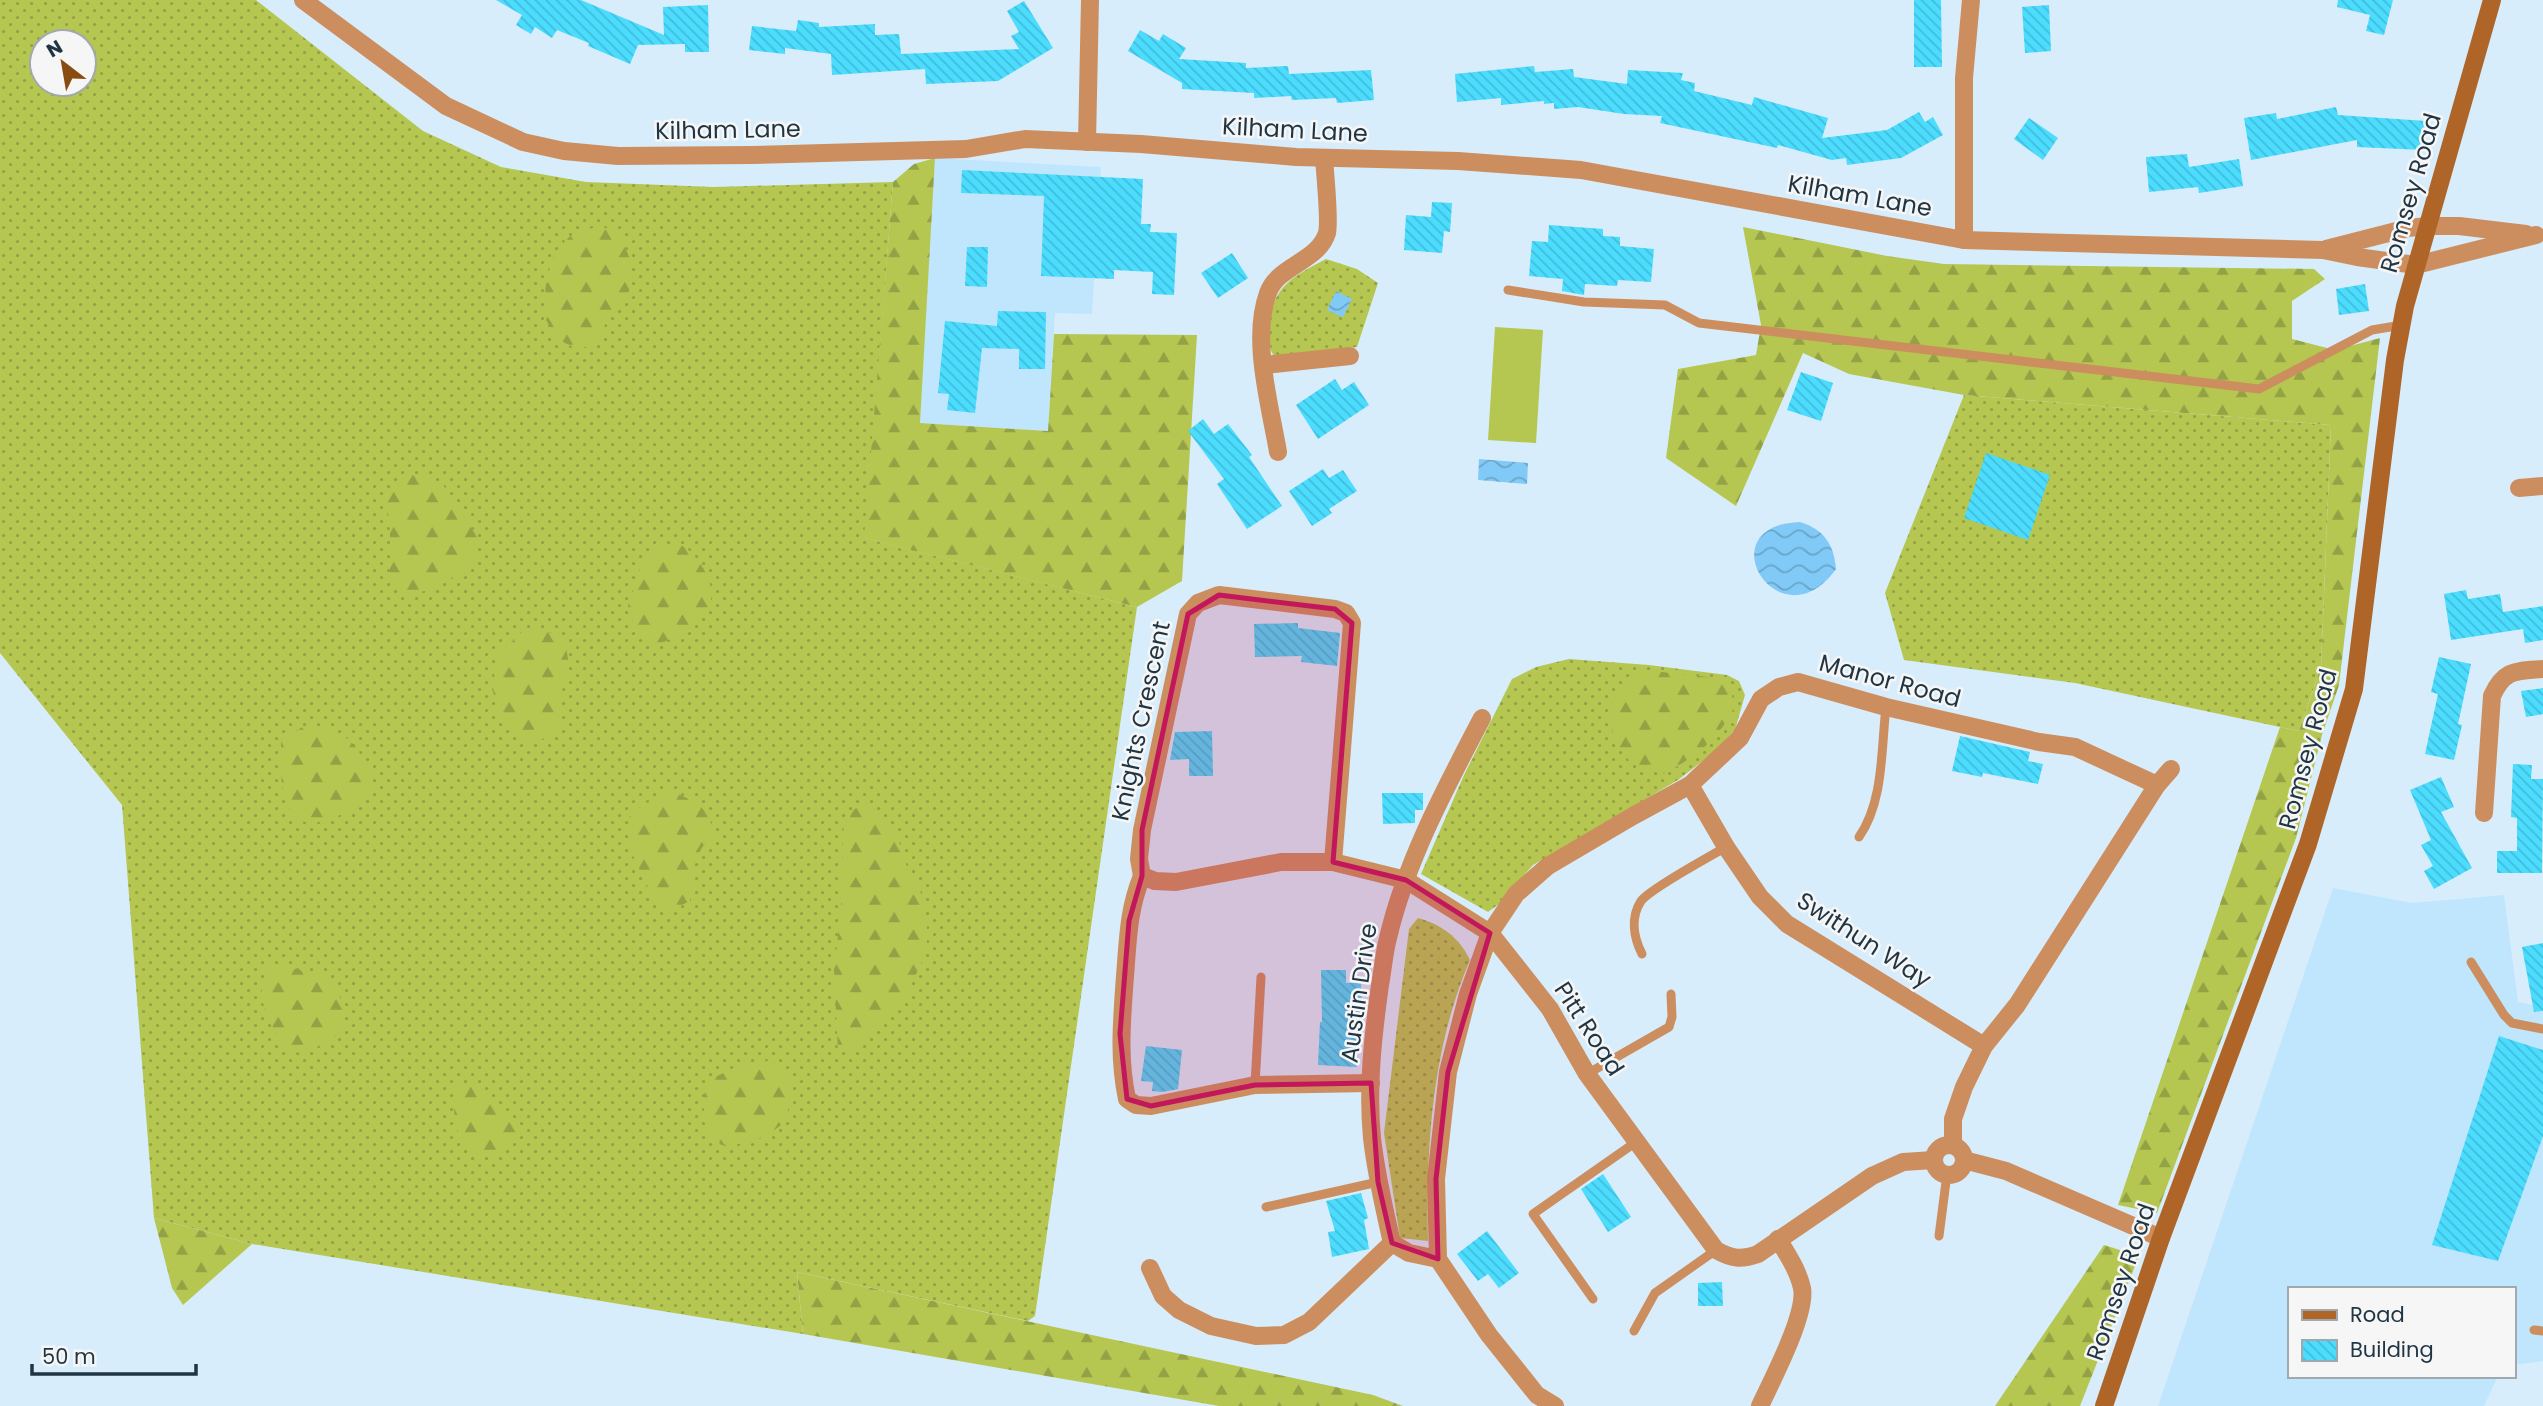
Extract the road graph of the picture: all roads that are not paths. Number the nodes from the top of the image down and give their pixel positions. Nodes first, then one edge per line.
1 (303, 0) edge
2 (1090, 0) edge
3 (1971, 0) edge
4 (2492, 0) edge
5 (1087, 142) junction
6 (1324, 158) junction
7 (2428, 226) junction
8 (2539, 235) edge
9 (1964, 240) junction
10 (2323, 250) junction
11 (2416, 265) junction
12 (1508, 290) dead end
13 (2402, 325) junction
14 (1350, 356) dead end
15 (1264, 365) junction
16 (1278, 452) dead end
17 (2543, 486) edge
18 (2519, 488) dead end
19 (2543, 668) edge
20 (1886, 707) junction
21 (1482, 718) dead end
22 (2171, 769) dead end
23 (1690, 785) junction
24 (2157, 785) junction
25 (2484, 813) dead end
26 (1859, 837) dead end
27 (1726, 847) junction
28 (1333, 862) junction
29 (1142, 876) junction
30 (1406, 880) junction
31 (1490, 933) junction
32 (1642, 954) dead end
33 (2471, 962) dead end
34 (1261, 977) dead end
35 (1671, 994) dead end
36 (2543, 1029) edge
37 (1984, 1046) junction
38 (1587, 1074) junction
39 (1371, 1083) junction
40 (1255, 1085) junction
41 (1636, 1142) junction
42 (1958, 1153) junction
43 (1934, 1160) junction
44 (1947, 1174) junction
45 (1378, 1182) junction
46 (1266, 1207) dead end
47 (1939, 1236) dead end
48 (2161, 1238) junction
49 (1778, 1239) junction
50 (1392, 1243) junction
51 (1717, 1250) junction
52 (1438, 1259) junction
53 (1150, 1268) dead end
54 (1593, 1299) dead end
55 (1633, 1331) dead end
56 (1555, 1406) edge
57 (1760, 1406) edge
58 (2104, 1406) edge

1 - 5 street, Kilham Lane
2 - 5 street
3 - 9 street
4 - 7 main road, Romsey Road
5 - 6 street, Kilham Lane
6 - 9 street, Kilham Lane
6 - 15 street
7 - 8 street, Kilham Lane
7 - 10 street, Kilham Lane
7 - 11 main road, Romsey Road
8 - 11 street
9 - 10 street, Kilham Lane
10 - 11 street, Kilham Lane
11 - 13 main road, Romsey Road
12 - 13 lane
13 - 48 main road, Romsey Road
14 - 15 street
15 - 16 street
17 - 18 street
19 - 25 street
20 - 23 street, Manor Road
20 - 24 street, Manor Road
20 - 26 lane
21 - 30 street, Austin Drive
22 - 24 street
23 - 27 street, Swithun Way
23 - 31 street, Manor Road
24 - 37 street
27 - 32 lane
27 - 37 street, Swithun Way
28 - 29 street, Pitt Road
28 - 29 street, Knights Crescent
28 - 30 street, Pitt Road
29 - 40 street
30 - 31 street, Pitt Road
30 - 39 street, Austin Drive
31 - 38 street, Pitt Road
31 - 52 street, Manor Road
33 - 36 lane
34 - 40 lane
35 - 38 lane
37 - 42 street
38 - 41 street, Pitt Road
39 - 40 street
39 - 45 street, Austin Drive
41 - 51 street, Pitt Road
41 - 54 lane
42 - 43 street
42 - 44 street
42 - 48 street
43 - 44 street
43 - 49 street
44 - 47 lane
45 - 46 lane
45 - 50 street, Austin Drive
48 - 58 main road, Romsey Road
49 - 51 street
49 - 57 street
50 - 52 street
50 - 53 street
51 - 55 lane
52 - 56 street

